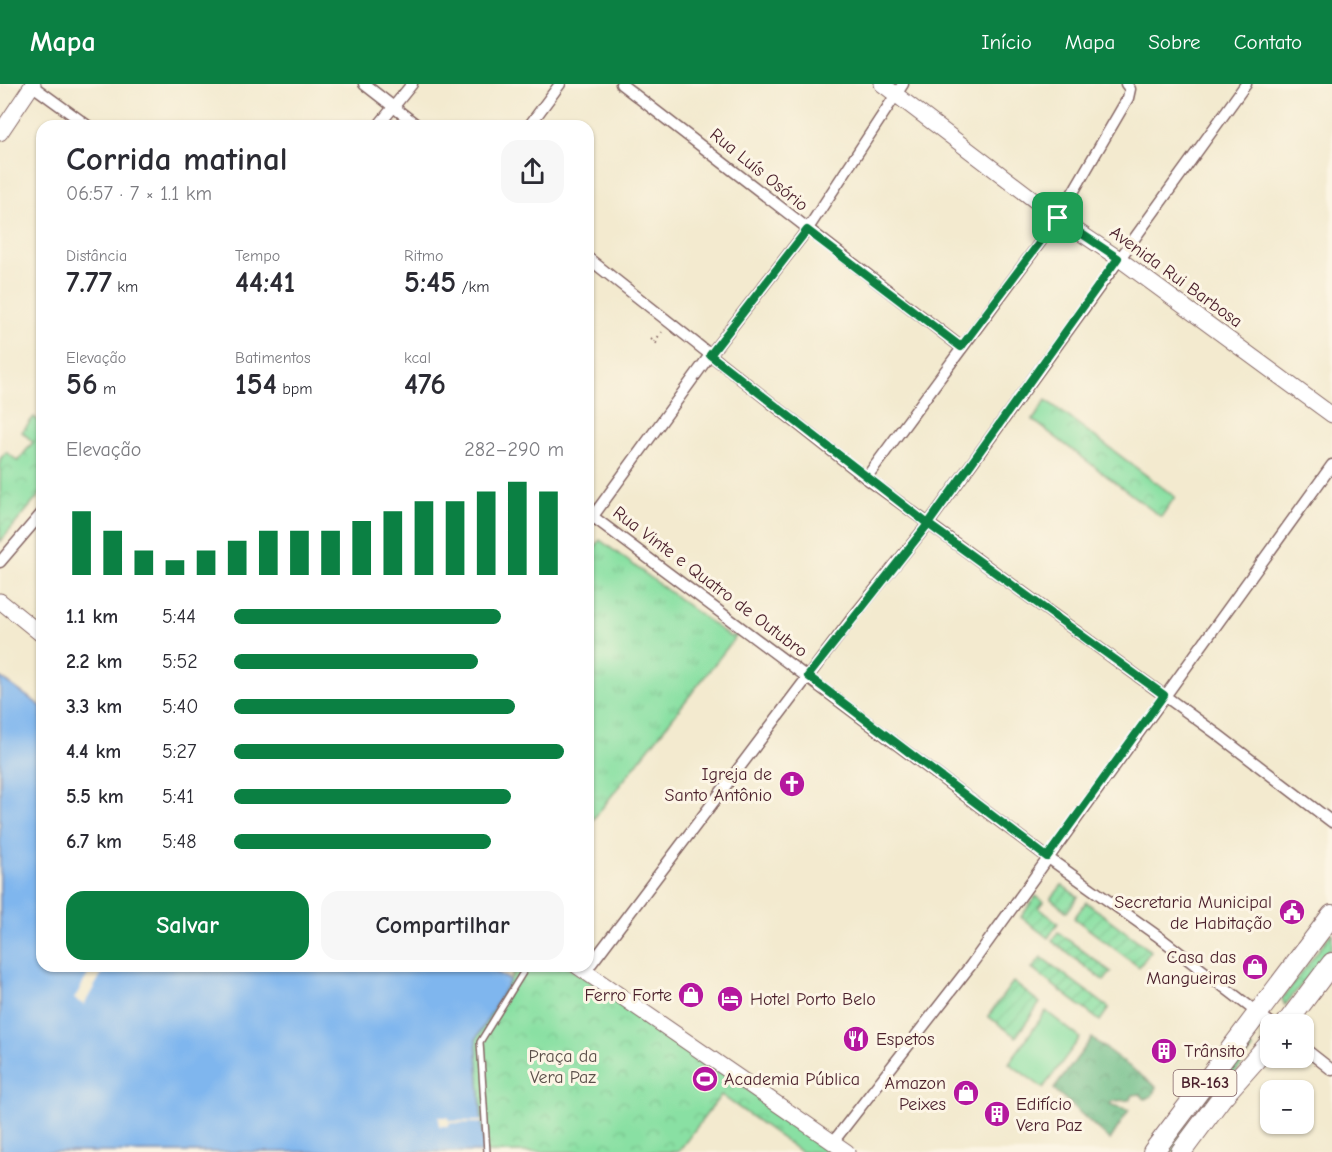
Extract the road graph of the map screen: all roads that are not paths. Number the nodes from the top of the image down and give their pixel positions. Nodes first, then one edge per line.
1 (31, 84) edge
2 (364, 84) edge
3 (412, 84) edge
4 (561, 84) edge
5 (621, 84) edge
6 (882, 84) edge
7 (1246, 84) edge
8 (900, 89) edge
9 (1128, 89) edge
10 (393, 107) junction
11 (80, 120) edge
12 (383, 120) edge
13 (410, 120) edge
14 (534, 120) edge
15 (0, 133) edge
16 (1058, 218) junction
17 (807, 230) junction
18 (1118, 258) junction
19 (594, 263) edge
20 (961, 347) junction
21 (710, 355) junction
22 (1332, 415) edge
23 (1332, 465) edge
24 (866, 478) junction
25 (594, 513) edge
26 (36, 520) edge
27 (594, 521) edge
28 (928, 524) junction
29 (0, 562) edge
30 (0, 601) edge
31 (36, 630) edge
32 (808, 676) junction
33 (1164, 695) junction
34 (1332, 822) edge
35 (1047, 857) junction
36 (1332, 915) edge
37 (594, 952) edge
38 (1332, 963) edge
39 (523, 972) edge
40 (585, 972) edge
41 (1268, 1014) edge
42 (1294, 1014) edge
43 (1260, 1015) edge
44 (1260, 1025) edge
45 (1260, 1054) edge
46 (1314, 1056) edge
47 (1332, 1070) edge
48 (833, 1142) junction
49 (487, 1152) edge
50 (847, 1152) edge
51 (1153, 1152) edge
52 (1181, 1152) edge

1 - 11 street
1 - 15 main road
2 - 10 street
3 - 10 street
4 - 14 street
5 - 17 street, Rua Luís Osório
6 - 8 main road, Avenida Rui Barbosa
7 - 18 street
8 - 16 main road, Avenida Rui Barbosa
8 - 17 street
9 - 16 street
10 - 12 street
10 - 13 street
16 - 18 main road, Avenida Rui Barbosa
16 - 20 street
17 - 20 street, Rua Luís Osório
17 - 21 street
18 - 22 main road, Avenida Rui Barbosa
18 - 28 street
19 - 21 street
20 - 24 street
21 - 24 street
21 - 25 street
23 - 33 street
24 - 28 street
26 - 29 street
27 - 32 street, Rua Vinte e Quatro de Outubro
28 - 32 street
28 - 33 street
30 - 31 main road
32 - 35 street, Rua Vinte e Quatro de Outubro
32 - 37 street
33 - 34 street
33 - 35 street
35 - 43 street, Rua Vinte e Quatro de Outubro
35 - 48 street
36 - 41 highway, BR-163
38 - 42 highway
39 - 49 lane
40 - 48 main road
44 - 51 highway, BR-163
45 - 52 highway, BR-163
46 - 47 street
48 - 50 main road

